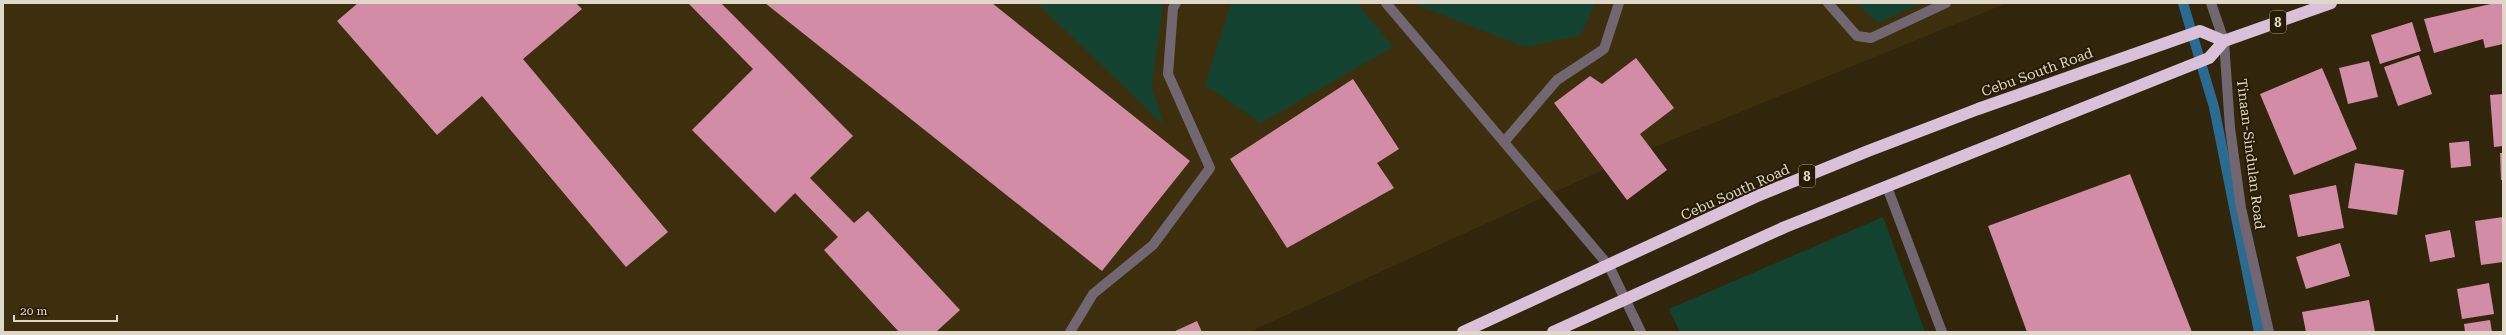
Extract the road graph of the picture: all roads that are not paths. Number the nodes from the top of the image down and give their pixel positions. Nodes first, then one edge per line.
1 (1176, 3) edge
2 (1386, 3) edge
3 (1619, 3) edge
4 (1828, 3) edge
5 (1946, 3) edge
6 (2211, 3) edge
7 (2331, 3) edge
8 (2224, 41) junction
9 (1504, 142) junction
10 (1887, 187) junction
11 (1609, 266) junction
12 (1624, 299) junction
13 (1070, 332) edge
14 (1463, 332) edge
15 (1553, 332) edge
16 (1641, 332) edge
17 (1942, 332) edge
18 (2269, 332) edge

1 - 13 street
2 - 9 street
3 - 9 street
4 - 5 street
6 - 8 street, Tinaan-Sindulan Road
7 - 8 highway, 8
8 - 10 highway, 8
8 - 11 highway, Cebu South Road / 8
8 - 18 street, Tinaan-Sindulan Road
9 - 11 street
10 - 12 highway, 8
10 - 17 street
11 - 12 street
11 - 14 highway, Cebu South Road / 8
12 - 15 highway, 8
12 - 16 street

